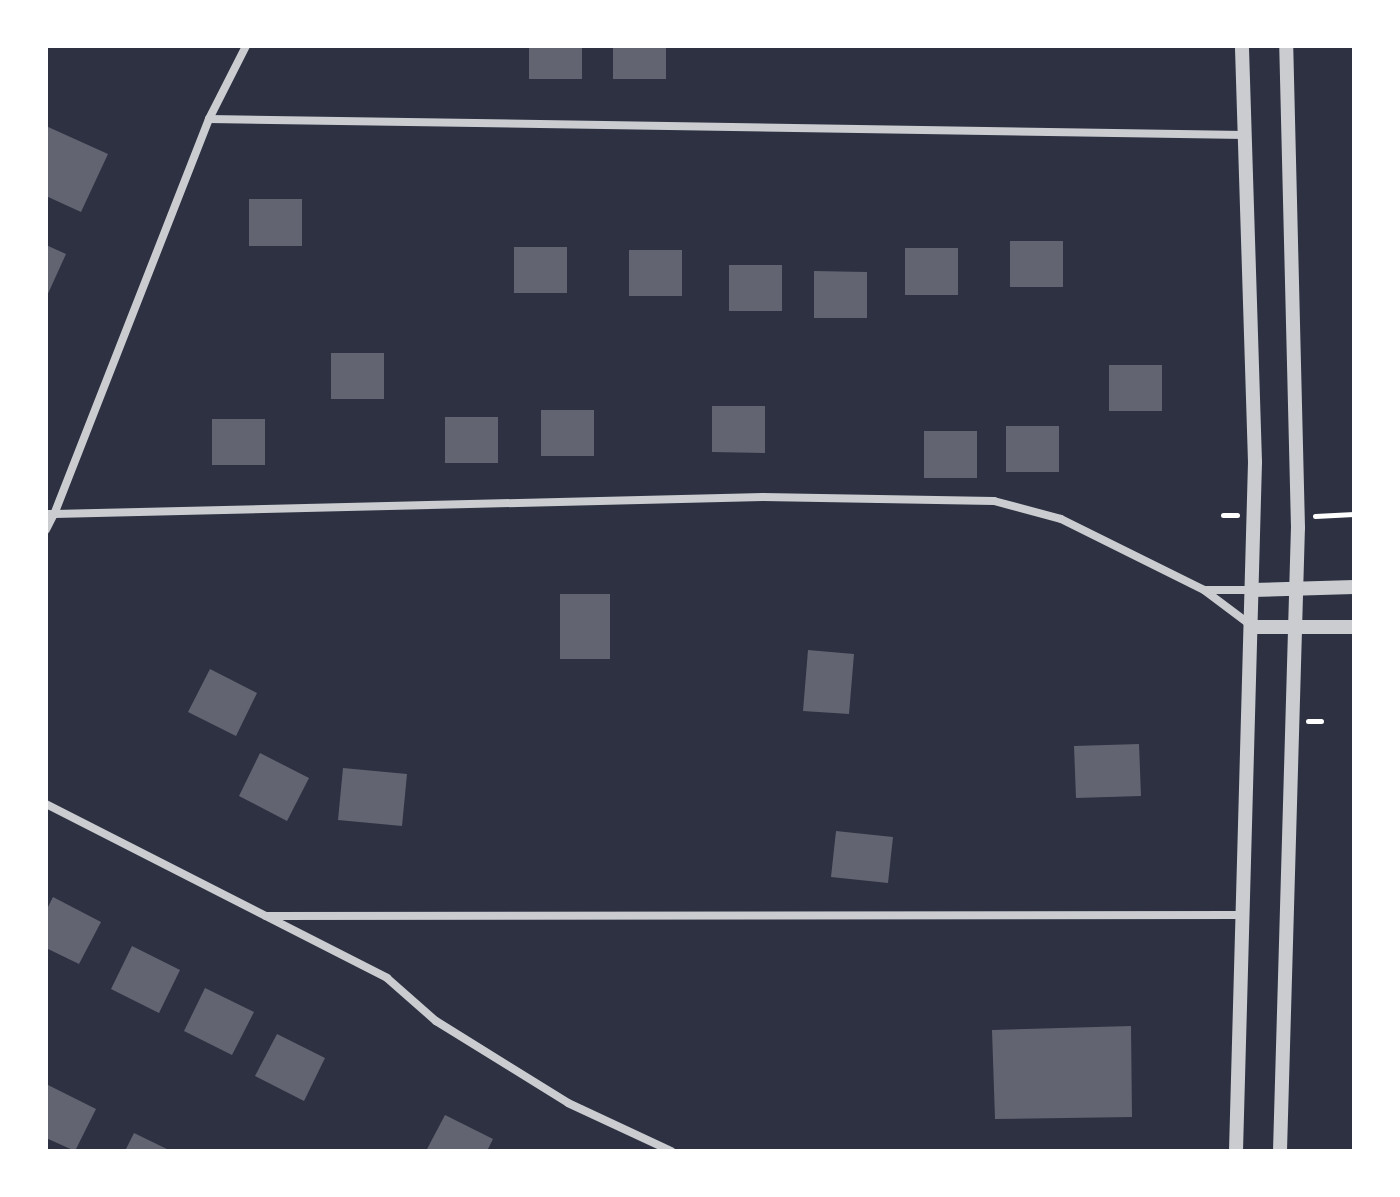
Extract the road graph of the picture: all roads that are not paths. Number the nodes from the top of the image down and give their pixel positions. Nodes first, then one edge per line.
1 (246, 46) edge
2 (1242, 46) edge
3 (1286, 46) edge
4 (209, 119) junction
5 (1245, 135) junction
6 (50, 514) edge
7 (46, 530) edge
8 (1354, 587) edge
9 (1204, 590) junction
10 (1252, 590) junction
11 (1295, 590) junction
12 (1252, 627) junction
13 (1354, 627) edge
14 (1294, 628) junction
15 (46, 804) edge
16 (1243, 915) junction
17 (266, 916) junction
18 (671, 1151) edge
19 (1236, 1151) edge
20 (1280, 1151) edge

1 - 4 street
2 - 5 street
3 - 11 street
4 - 5 street
4 - 6 street
5 - 10 street
6 - 7 street
6 - 9 street
8 - 11 street
9 - 10 street
9 - 12 street
10 - 11 street
10 - 12 street
11 - 14 street
12 - 14 street
12 - 16 street
13 - 14 street
14 - 20 street
15 - 17 street
16 - 17 street
16 - 19 street
17 - 18 street

